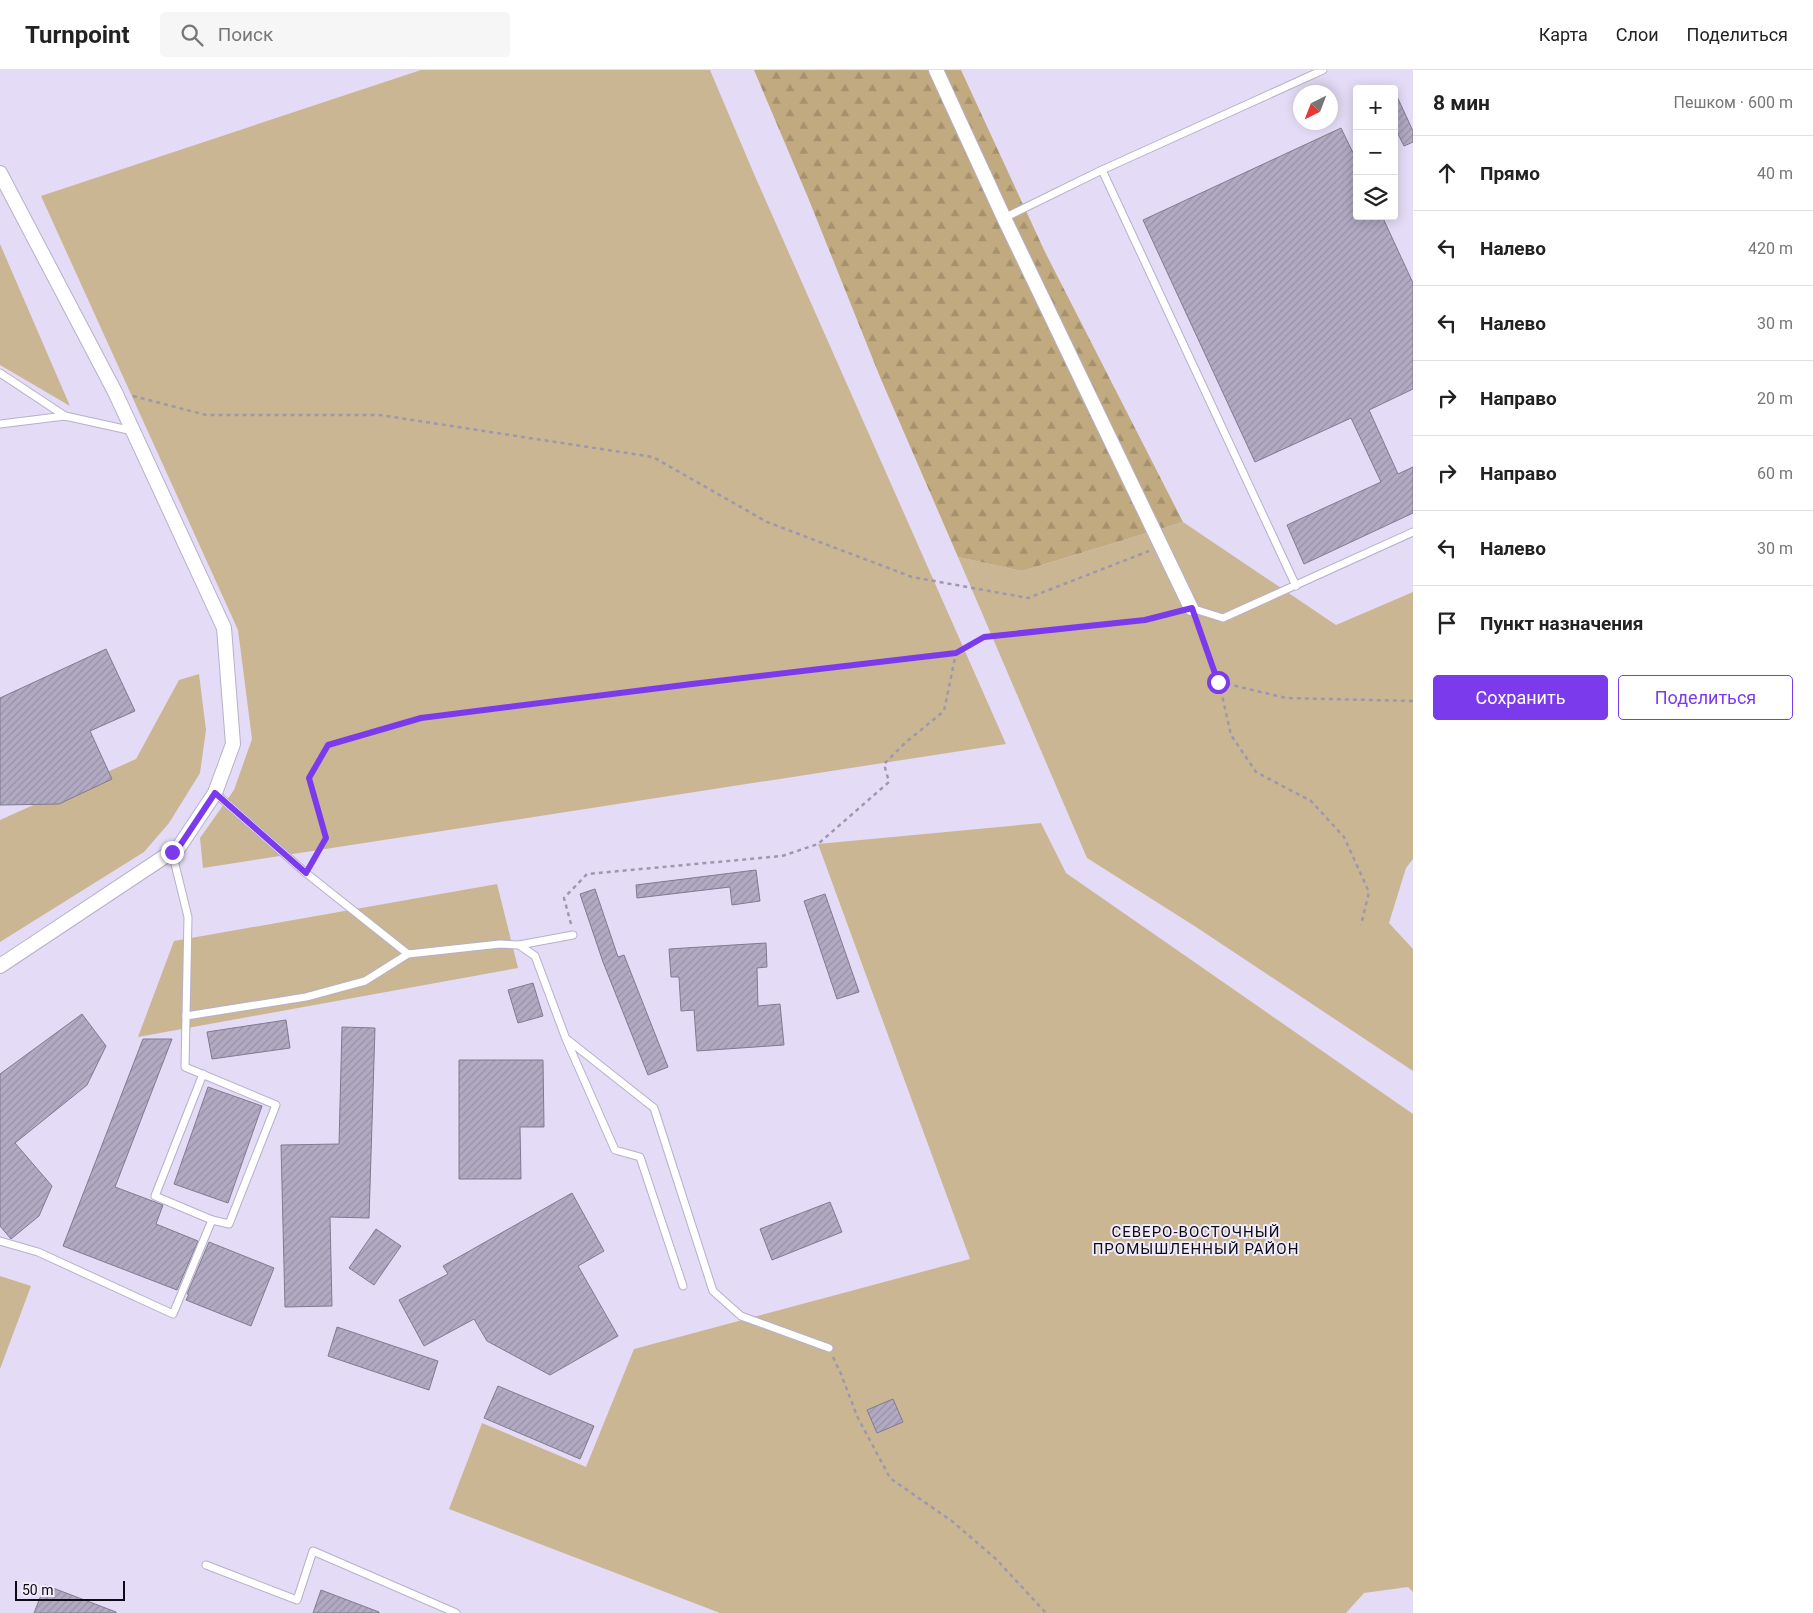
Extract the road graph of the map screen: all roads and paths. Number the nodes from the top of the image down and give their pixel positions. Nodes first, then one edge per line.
1 (936, 70) edge
2 (1323, 70) edge
3 (1102, 170) junction
4 (0, 173) edge
5 (1004, 218) junction
6 (0, 373) edge
7 (115, 392) junction
8 (65, 416) junction
9 (0, 424) edge
10 (133, 431) junction
11 (1413, 532) edge
12 (1162, 546) junction
13 (1296, 586) junction
14 (1192, 608) junction
15 (956, 653) junction
16 (1218, 682) junction
17 (1413, 701) edge
18 (215, 793) junction
19 (172, 852) junction
20 (306, 873) junction
21 (1361, 925) dead end
22 (573, 935) joint
23 (519, 945) junction
24 (408, 954) junction
25 (0, 966) edge
26 (186, 1016) junction
27 (566, 1039) junction
28 (203, 1074) junction
29 (212, 1220) junction
30 (0, 1241) edge
31 (683, 1286) dead end
32 (828, 1348) joint
33 (206, 1565) dead end
34 (456, 1613) edge
35 (1046, 1613) edge

1 - 5 street
2 - 3 lane
3 - 5 lane
3 - 13 lane
4 - 7 street
5 - 12 street
6 - 8 lane
7 - 10 street
7 - 12 path
8 - 9 lane
8 - 10 lane
10 - 18 street
11 - 13 lane
12 - 14 street
13 - 14 lane
14 - 15 path
14 - 16 path
15 - 20 path
15 - 22 path
16 - 17 path
16 - 21 path
18 - 19 street
18 - 20 lane
19 - 25 street
19 - 26 lane
20 - 24 lane
22 - 23 lane
23 - 24 lane
23 - 27 lane
24 - 26 lane
26 - 28 lane
27 - 31 lane
27 - 32 lane
28 - 29 lane
28 - 29 lane
29 - 30 lane
32 - 35 path
33 - 34 lane

